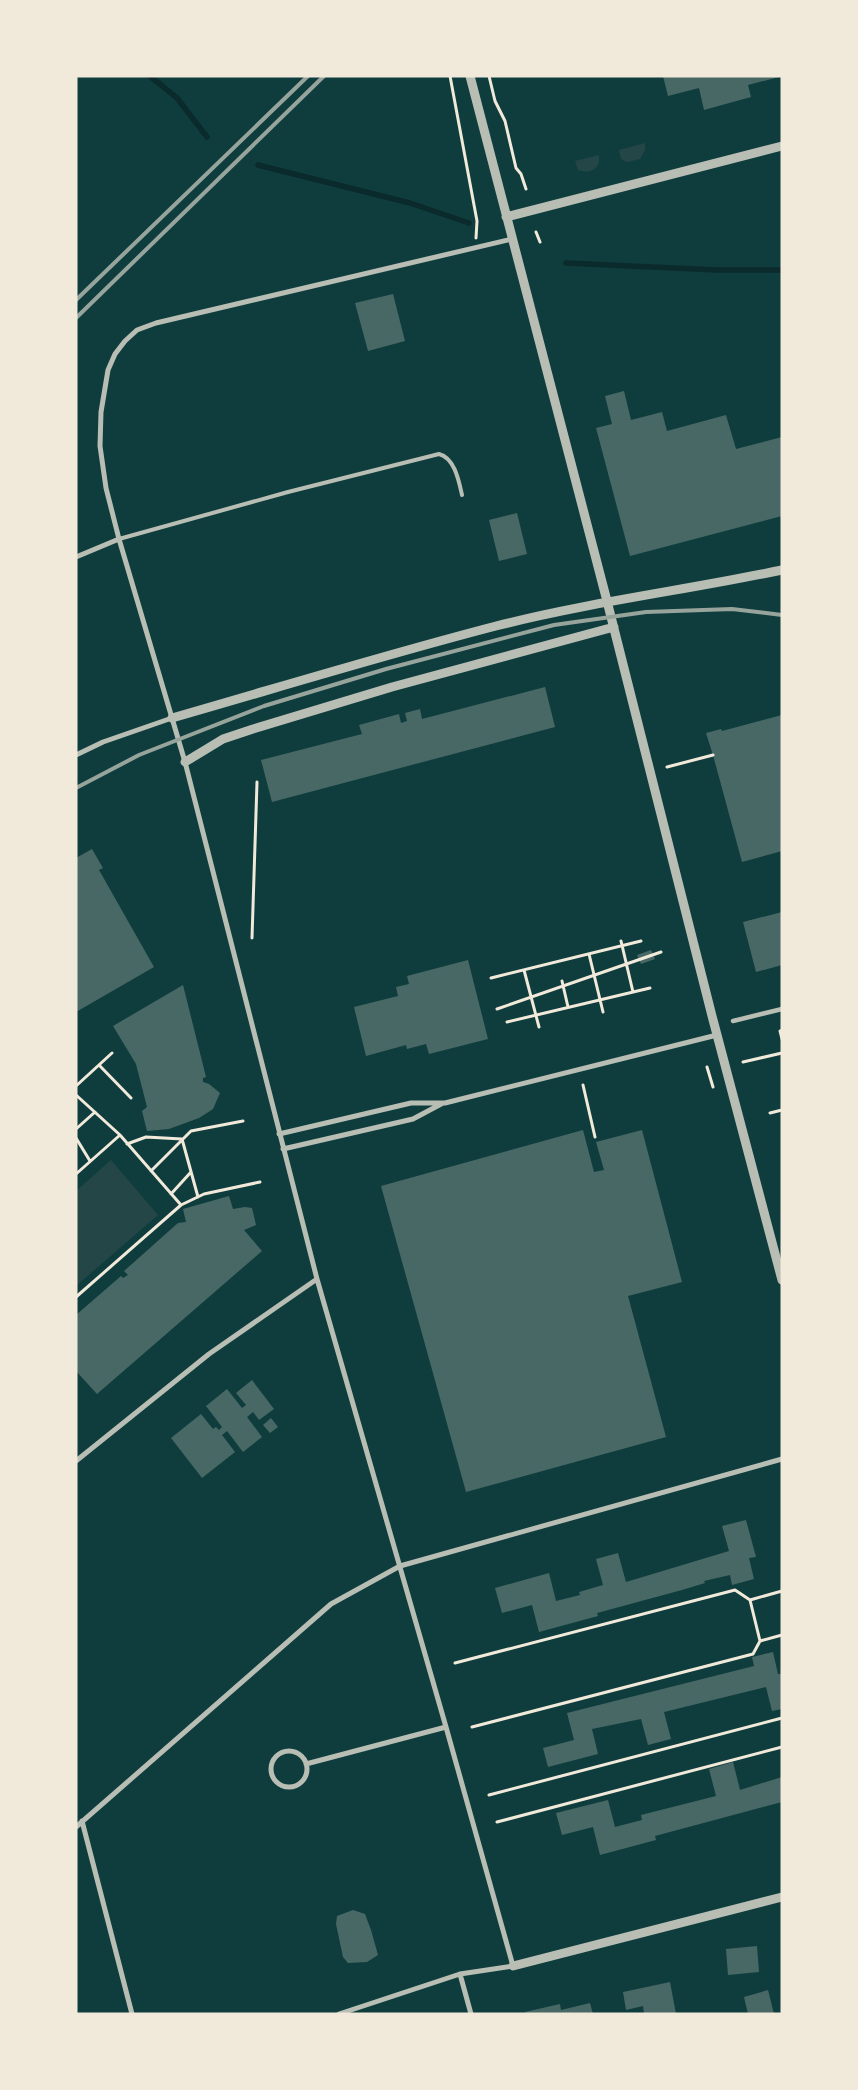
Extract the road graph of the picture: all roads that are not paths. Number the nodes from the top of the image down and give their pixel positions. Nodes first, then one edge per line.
1 (470, 76) edge
2 (782, 146) edge
3 (506, 217) junction
4 (512, 239) junction
5 (462, 495) dead end
6 (119, 539) junction
7 (76, 557) edge
8 (782, 570) edge
9 (607, 601) junction
10 (614, 627) junction
11 (172, 718) junction
12 (76, 755) edge
13 (185, 762) junction
14 (782, 1009) edge
15 (733, 1021) dead end
16 (717, 1035) junction
17 (445, 1103) junction
18 (279, 1134) junction
19 (283, 1149) junction
20 (317, 1279) junction
21 (782, 1280) edge
22 (782, 1459) edge
23 (76, 1461) edge
24 (400, 1566) junction
25 (446, 1726) junction
26 (306, 1764) junction
27 (82, 1822) junction
28 (76, 1826) edge
29 (782, 1897) edge
30 (513, 1966) junction
31 (460, 1974) junction
32 (132, 2014) edge
33 (339, 2014) edge
34 (470, 2014) edge

1 - 3 street
2 - 3 street
3 - 4 street
4 - 6 street
4 - 9 street
5 - 6 lane
6 - 7 street
6 - 11 street
8 - 9 street
9 - 10 street
9 - 11 street
10 - 13 street
10 - 16 street
11 - 12 street
11 - 13 street
13 - 18 street
14 - 15 street
16 - 17 street
16 - 21 street
17 - 18 street
17 - 19 street
18 - 19 street
19 - 20 street
20 - 23 street
20 - 24 street
22 - 24 street
24 - 25 street
24 - 27 street
25 - 26 street
25 - 30 street
26 - 26 street
27 - 28 street
27 - 32 street
29 - 30 street
30 - 31 street
31 - 33 street
31 - 34 street

